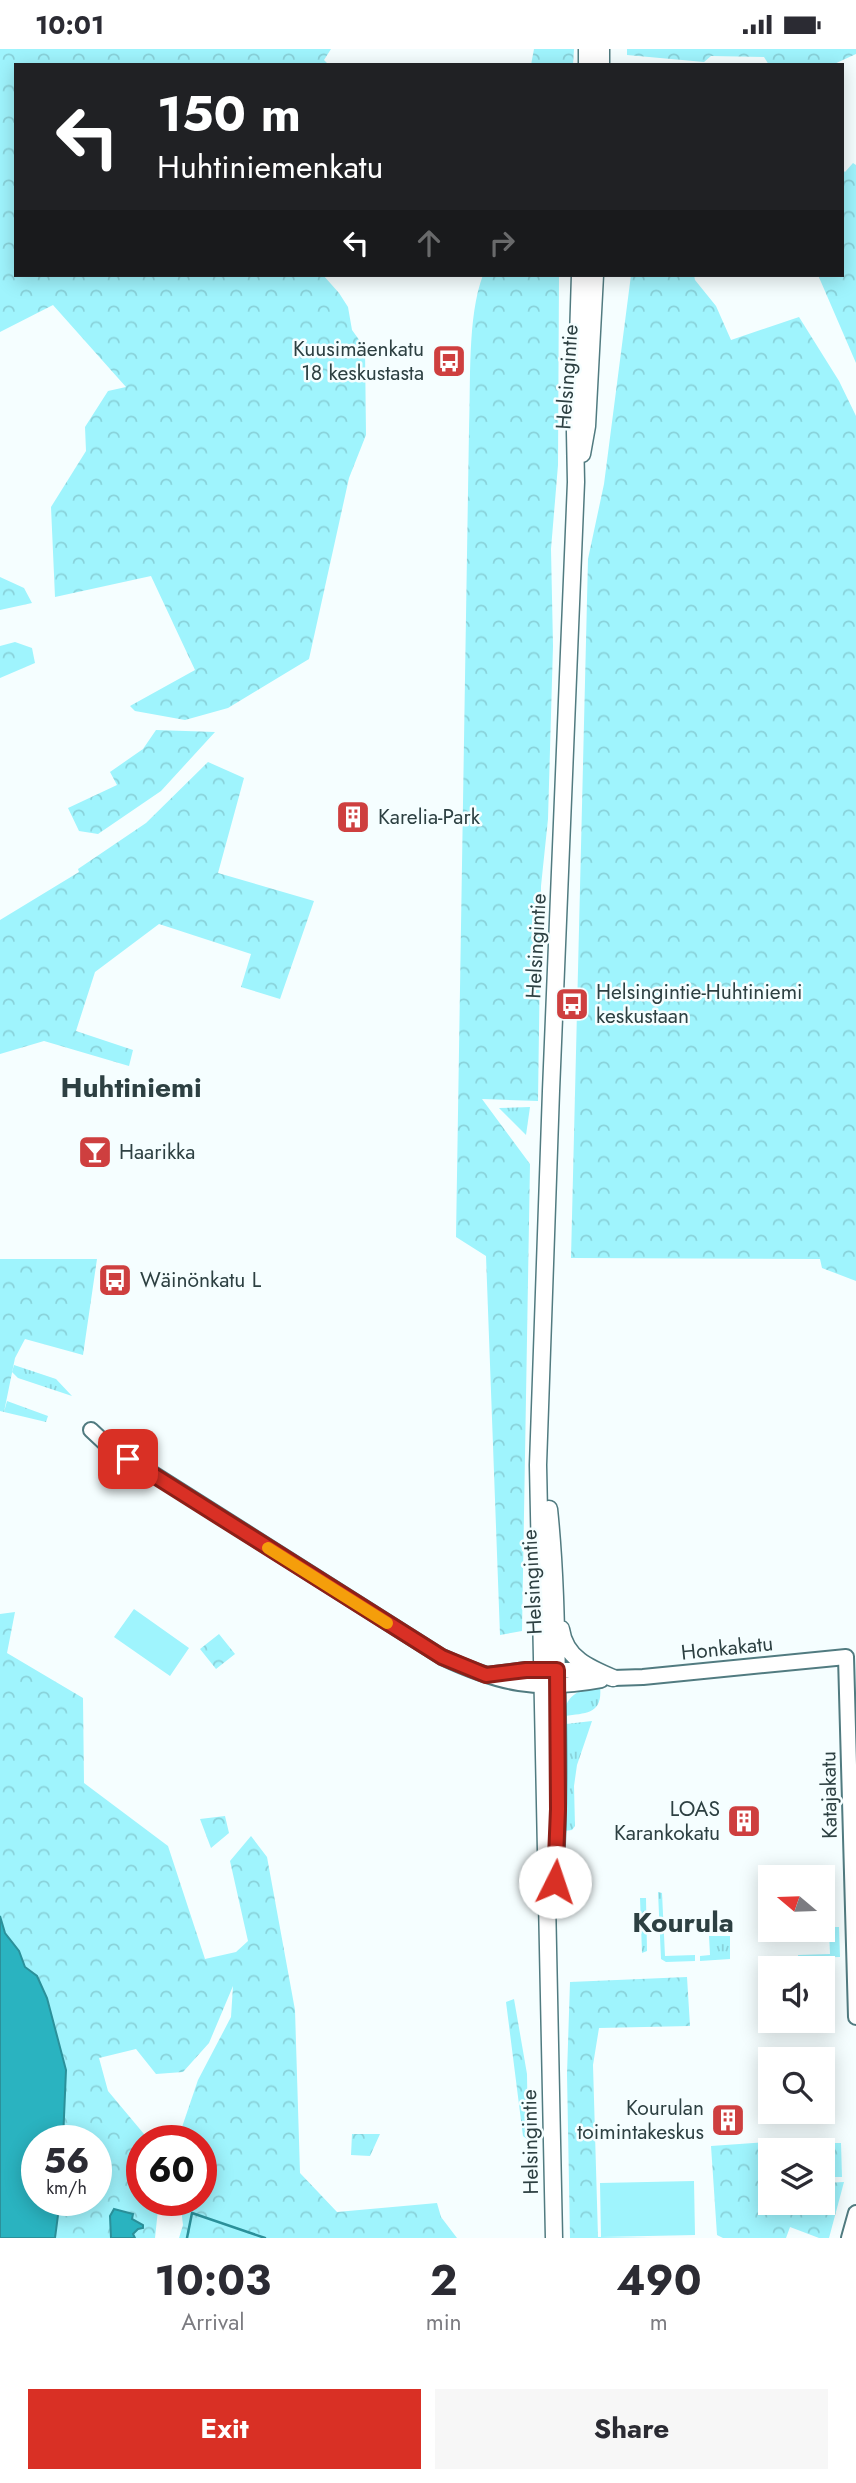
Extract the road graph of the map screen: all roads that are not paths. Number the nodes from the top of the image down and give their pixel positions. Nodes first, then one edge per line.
1 (580, 277) edge
2 (595, 277) edge
3 (576, 482) junction
4 (540, 1412) junction
5 (91, 1430) dead end
6 (554, 1578) junction
7 (846, 1657) joint
8 (550, 1678) junction
9 (612, 1678) junction
10 (856, 2017) edge
11 (856, 2213) edge
12 (554, 2238) edge
13 (849, 2238) edge

1 - 3 main road, Helsingintie
2 - 3 main road, Helsingintie
3 - 4 main road, Helsingintie
4 - 6 main road, Helsingintie
4 - 8 main road, Helsingintie
5 - 8 street, Honkakatu
6 - 8 main road, Helsingintie
6 - 9 main road
7 - 9 street, Honkakatu
7 - 10 street, Katajakatu
8 - 9 street, Honkakatu
8 - 12 main road, Helsingintie
11 - 13 street

